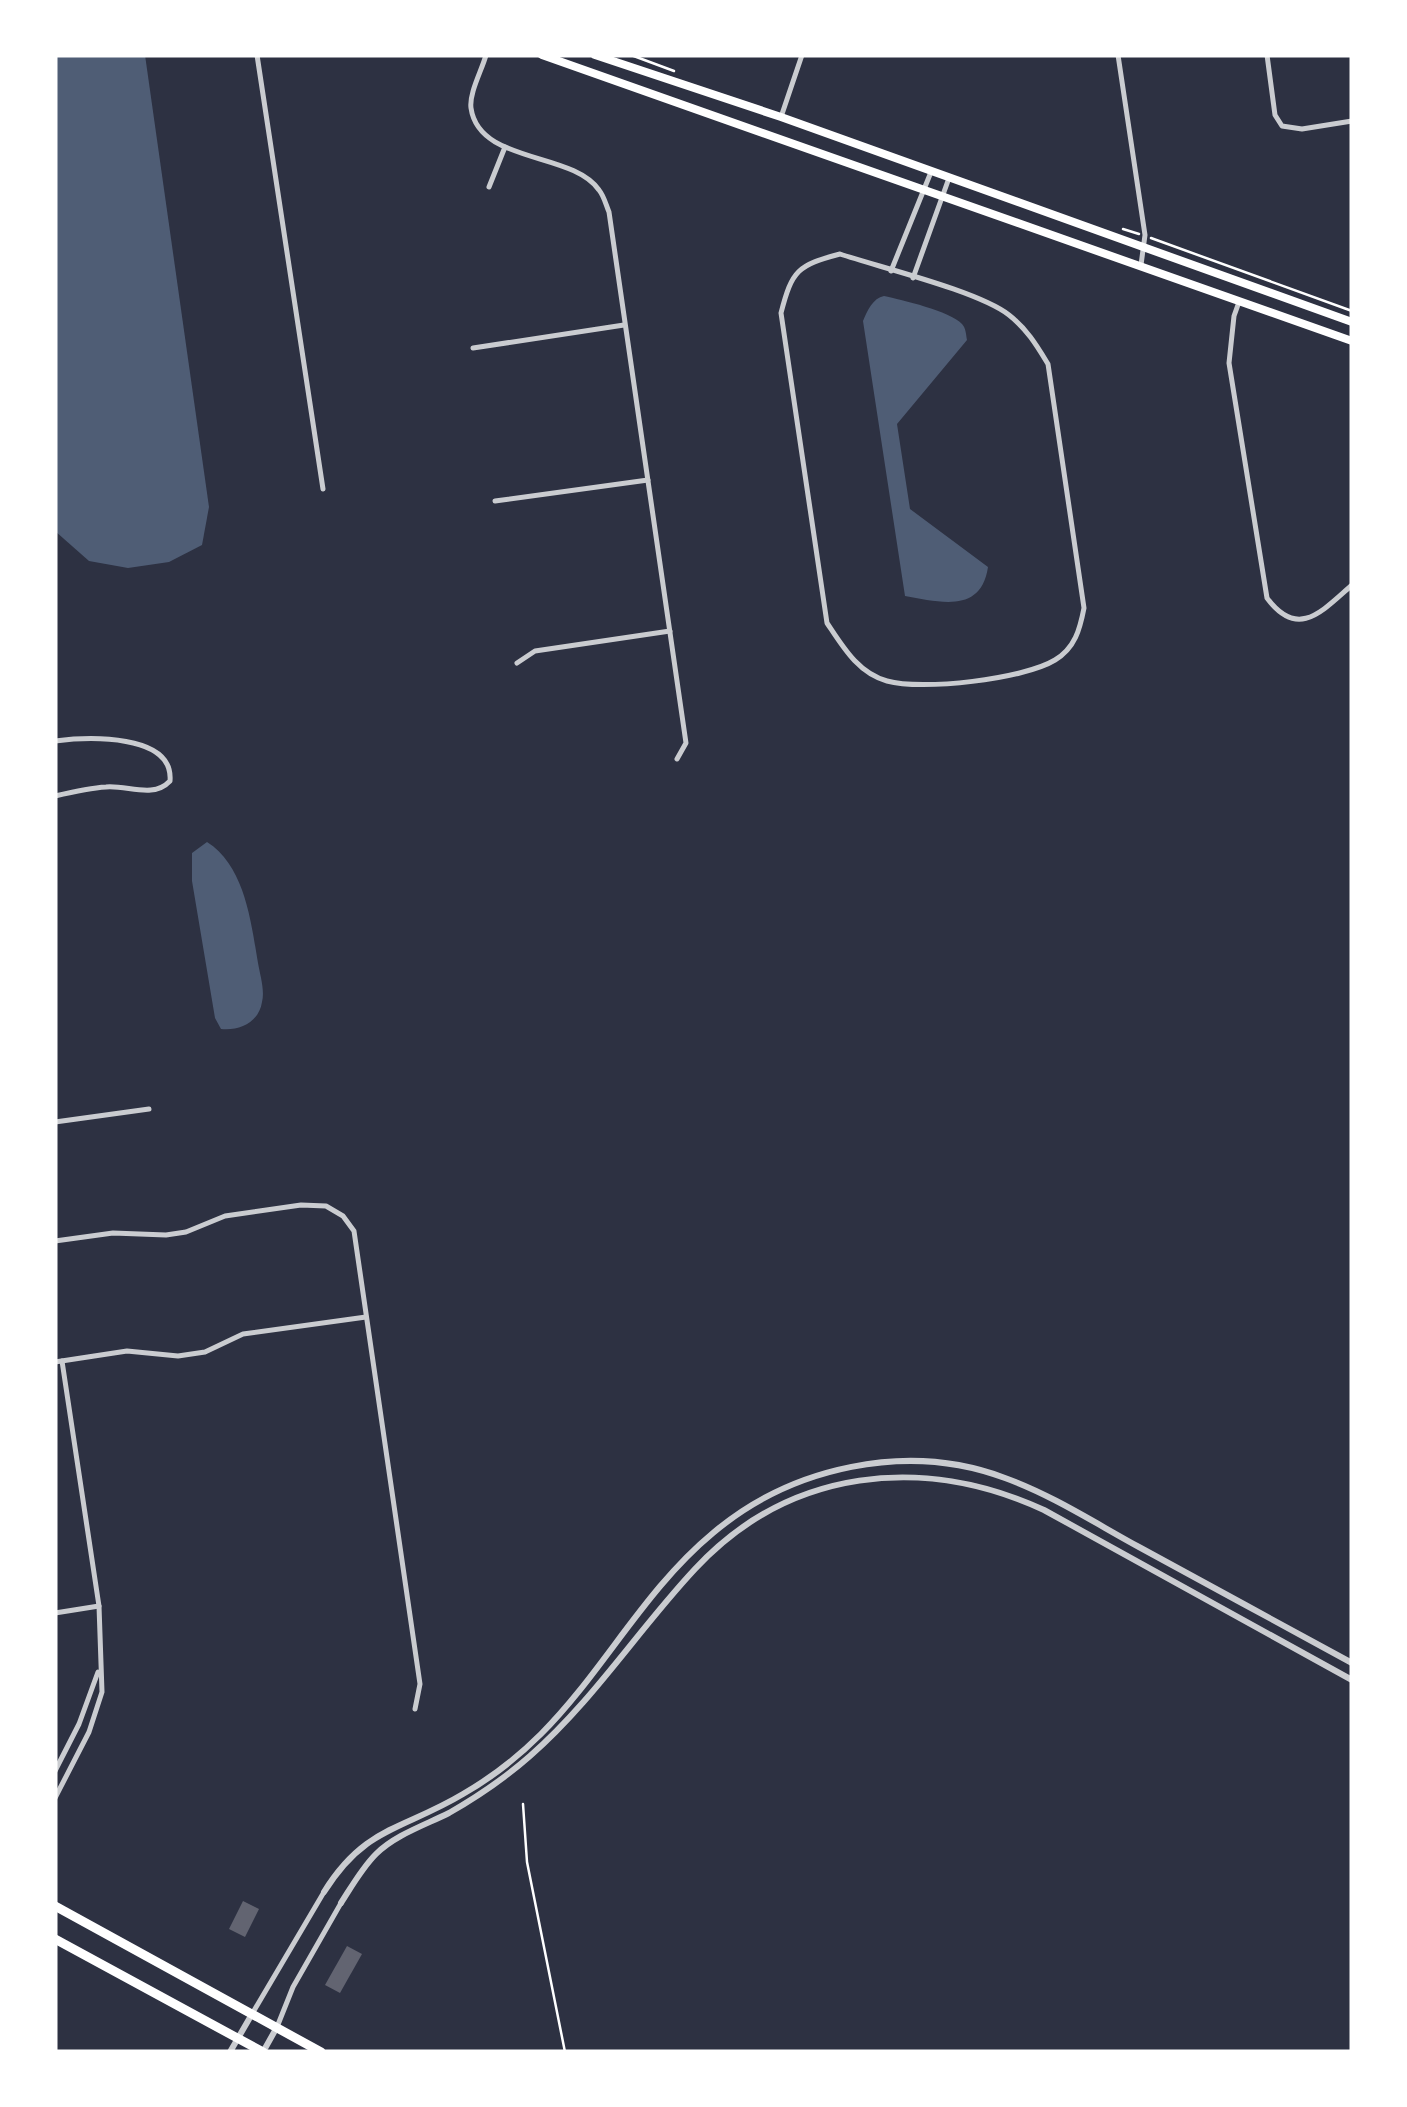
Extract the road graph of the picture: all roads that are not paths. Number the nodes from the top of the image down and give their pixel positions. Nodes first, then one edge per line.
1 (257, 55) edge
2 (486, 55) edge
3 (542, 55) edge
4 (595, 55) edge
5 (802, 55) edge
6 (1118, 55) edge
7 (1267, 55) edge
8 (781, 117) junction
9 (1352, 121) edge
10 (506, 147) junction
11 (930, 172) junction
12 (949, 178) junction
13 (488, 187) dead end
14 (923, 188) junction
15 (941, 195) junction
16 (1143, 248) junction
17 (1141, 265) junction
18 (891, 271) junction
19 (913, 278) junction
20 (1240, 301) junction
21 (1352, 322) edge
22 (624, 325) junction
23 (1352, 341) edge
24 (473, 348) dead end
25 (648, 480) junction
26 (323, 489) dead end
27 (495, 502) dead end
28 (1352, 585) edge
29 (670, 631) junction
30 (517, 663) dead end
31 (55, 742) edge
32 (678, 758) dead end
33 (55, 796) edge
34 (148, 1108) dead end
35 (55, 1122) edge
36 (55, 1241) edge
37 (366, 1317) junction
38 (58, 1361) edge
39 (973, 1469) junction
40 (967, 1483) junction
41 (1170, 1563) junction
42 (1163, 1578) junction
43 (100, 1606) junction
44 (55, 1612) edge
45 (1352, 1663) edge
46 (100, 1670) junction
47 (1352, 1680) edge
48 (415, 1709) dead end
49 (55, 1771) edge
50 (55, 1798) edge
51 (324, 1892) joint
52 (341, 1903) joint
53 (55, 1906) edge
54 (55, 1939) edge
55 (252, 2014) junction
56 (277, 2027) junction
57 (238, 2038) junction
58 (230, 2052) edge
59 (263, 2052) edge
60 (321, 2052) edge

1 - 26 street
2 - 10 street
3 - 14 main road
4 - 8 main road
5 - 8 street
6 - 16 street
7 - 9 street
8 - 11 main road
10 - 13 street
10 - 22 street
11 - 12 main road
11 - 14 street
12 - 15 street
12 - 16 main road
14 - 15 main road
14 - 18 street
15 - 17 main road
15 - 19 street
16 - 17 street
16 - 21 main road
17 - 20 main road
18 - 19 street
18 - 19 street
20 - 23 main road
20 - 28 street
22 - 24 street
22 - 25 street
25 - 27 street
25 - 29 street
29 - 30 street
29 - 32 street
31 - 33 street
34 - 35 street
36 - 37 street
37 - 38 street
37 - 48 street
38 - 43 street
39 - 40 street
39 - 41 street
39 - 51 street
40 - 42 street
40 - 52 street
41 - 42 street
41 - 45 street
42 - 47 street
43 - 44 street
43 - 46 street
46 - 49 street
46 - 50 street
51 - 55 street
52 - 56 street
53 - 55 highway
54 - 57 highway
55 - 56 highway
55 - 57 street
56 - 59 street
56 - 60 highway
57 - 58 street
57 - 59 highway

